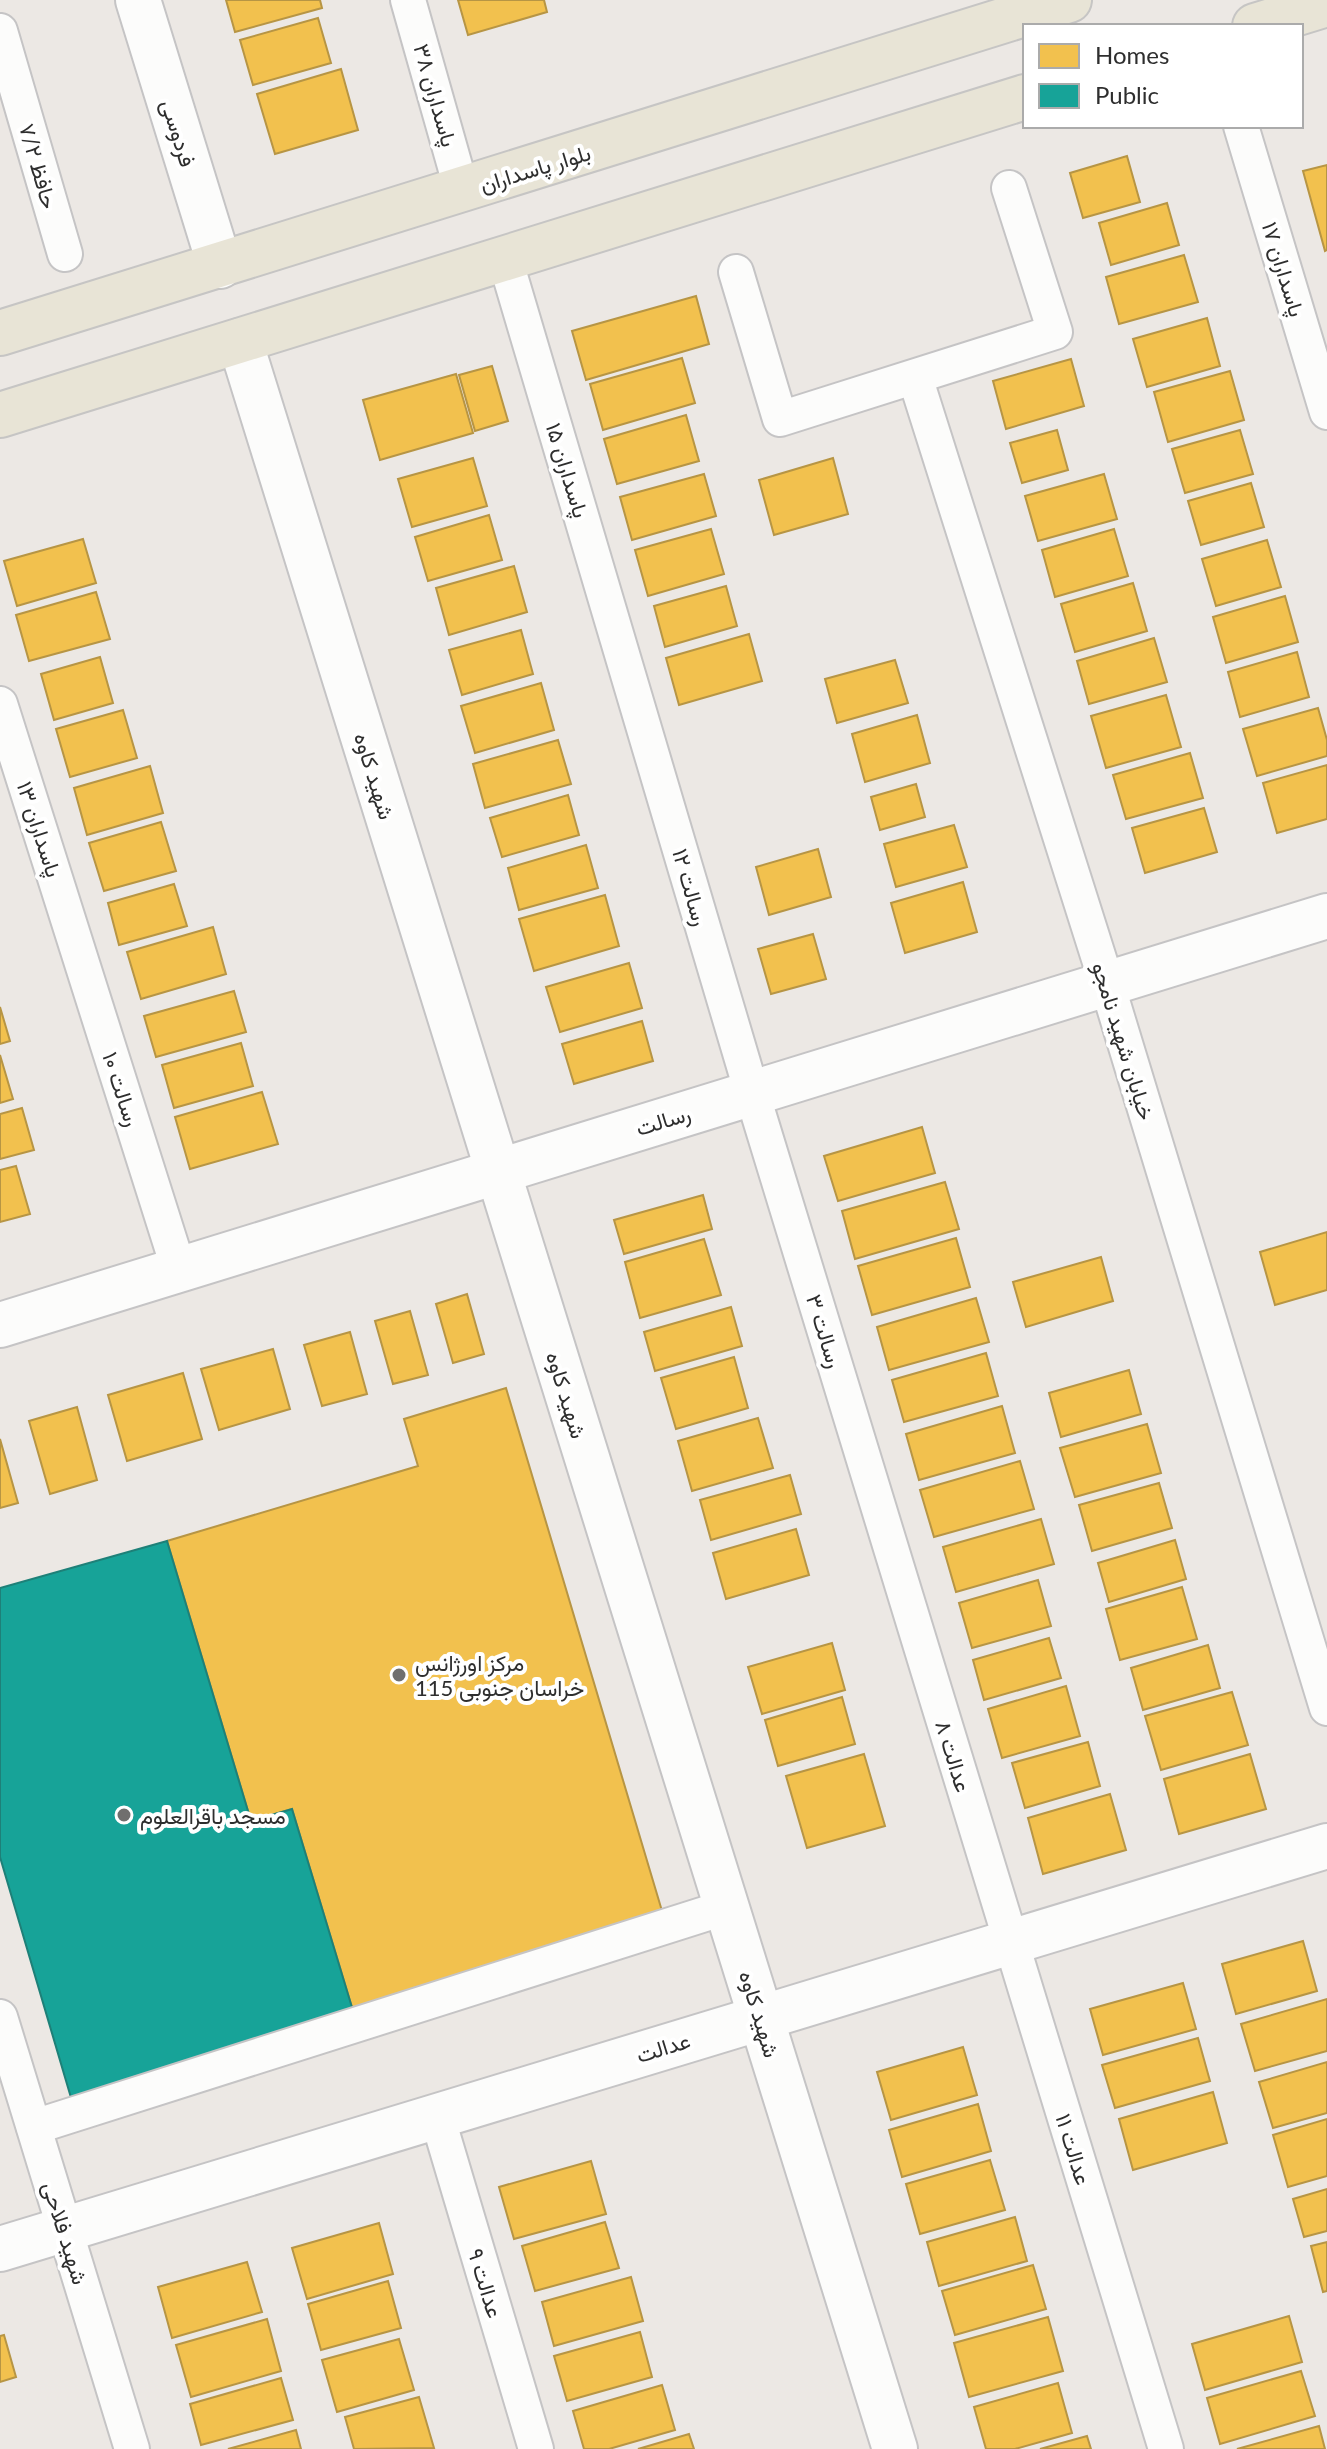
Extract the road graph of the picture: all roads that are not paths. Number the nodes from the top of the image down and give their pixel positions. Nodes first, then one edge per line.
1 (138, 0) edge
2 (408, 0) edge
3 (1069, 0) edge
4 (1327, 4) edge
5 (1262, 24) edge
6 (0, 31) edge
7 (1023, 98) edge
8 (1242, 128) edge
9 (1009, 188) dead end
10 (462, 191) junction
11 (65, 254) dead end
12 (505, 259) junction
13 (220, 266) junction
14 (736, 272) dead end
15 (0, 333) edge
16 (240, 341) junction
17 (915, 377) junction
18 (1327, 412) edge
19 (0, 415) edge
20 (630, 681) joint
21 (0, 704) edge
22 (65, 909) joint
23 (1327, 916) edge
24 (1107, 984) junction
25 (752, 1093) junction
26 (498, 1171) junction
27 (179, 1270) junction
28 (0, 1325) edge
29 (897, 1570) joint
30 (1327, 1708) edge
31 (1327, 1846) edge
32 (727, 1907) junction
33 (1010, 1942) junction
34 (0, 2017) edge
35 (761, 2017) junction
36 (437, 2116) junction
37 (34, 2127) junction
38 (65, 2229) junction
39 (0, 2249) edge
40 (132, 2449) edge
41 (536, 2449) edge
42 (895, 2449) edge
43 (1166, 2449) edge

1 - 13 street, فردوسی
2 - 10 street, پاسداران ۳۸
3 - 10 main road, بلوار پاسداران
4 - 5 main road
6 - 11 street, حافظ ۷/۲
7 - 12 main road
8 - 18 street, پاسداران ۱۷
9 - 17 street
10 - 13 main road, بلوار پاسداران
12 - 16 main road
12 - 20 street, پاسداران ۱۵
13 - 15 main road, بلوار پاسداران
14 - 17 street
16 - 19 main road
16 - 26 street, شهید کاوه
17 - 24 street, خیابان شهید نامجو
20 - 25 street, رسالت ۱۲
21 - 22 street, پاسداران ۱۳
22 - 27 street, رسالت ۱۰
23 - 24 street, رسالت
24 - 25 street, رسالت
24 - 30 street, خیابان شهید نامجو
25 - 26 street, رسالت
25 - 29 street, رسالت ۳
26 - 27 street, رسالت
26 - 32 street, شهید کاوه
27 - 28 street, رسالت
29 - 33 street, عدالت ۸
31 - 33 street, عدالت
32 - 35 street, شهید کاوه
32 - 37 street
33 - 35 street, عدالت
33 - 43 street, عدالت ۱۱
34 - 37 street, شهید فلاحی
35 - 36 street, عدالت
35 - 42 street, شهید کاوه
36 - 38 street, عدالت
36 - 41 street, عدالت ۹
37 - 38 street, شهید فلاحی
38 - 39 street, عدالت
38 - 40 street, شهید فلاحی

